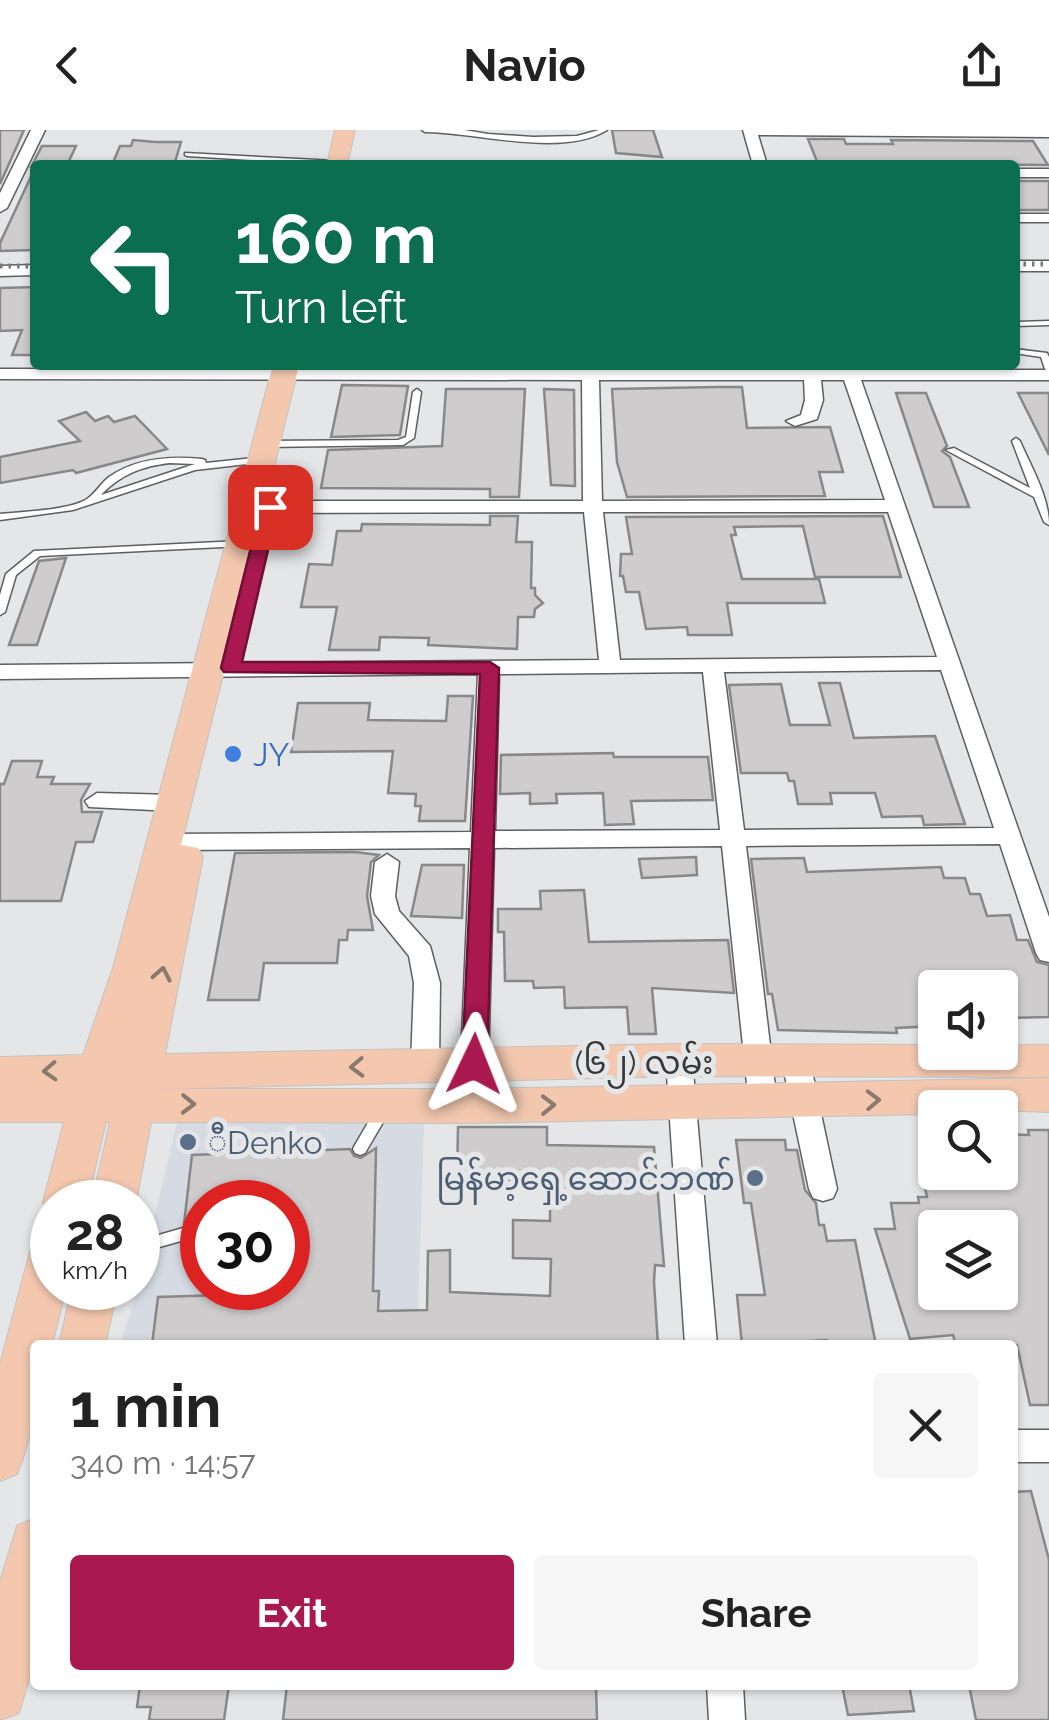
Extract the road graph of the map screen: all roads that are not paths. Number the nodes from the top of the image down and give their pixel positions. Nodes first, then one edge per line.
1 (38, 130) edge
2 (345, 130) edge
3 (356, 130) edge
4 (426, 130) edge
5 (604, 130) edge
6 (969, 130) edge
7 (459, 131) edge
8 (750, 131) edge
9 (1049, 134) edge
10 (187, 154) dead end
11 (279, 160) edge
12 (341, 160) edge
13 (343, 160) edge
14 (759, 160) edge
15 (1049, 173) edge
16 (1020, 174) edge
17 (8, 175) edge
18 (0, 208) edge
19 (1020, 218) edge
20 (1049, 218) edge
21 (1020, 266) edge
22 (1049, 266) edge
23 (0, 270) edge
24 (30, 270) edge
25 (1049, 323) edge
26 (1020, 324) edge
27 (1020, 352) edge
28 (1046, 355) edge
29 (155, 370) edge
30 (292, 370) edge
31 (367, 370) edge
32 (1049, 372) edge
33 (0, 374) edge
34 (812, 375) junction
35 (851, 375) junction
36 (590, 376) junction
37 (417, 392) dead end
38 (795, 421) dead end
39 (1016, 441) dead end
40 (270, 450) junction
41 (952, 450) dead end
42 (209, 464) junction
43 (1039, 496) junction
44 (90, 502) junction
45 (894, 506) junction
46 (260, 507) junction
47 (593, 508) junction
48 (0, 517) edge
49 (1049, 522) edge
50 (243, 544) junction
51 (3, 596) edge
52 (0, 612) edge
53 (947, 663) junction
54 (610, 666) junction
55 (713, 666) junction
56 (219, 668) junction
57 (490, 668) junction
58 (0, 672) edge
59 (97, 800) dead end
60 (176, 829) junction
61 (1007, 836) junction
62 (734, 839) junction
63 (482, 842) junction
64 (387, 862) dead end
65 (1049, 953) edge
66 (679, 1060) junction
67 (1049, 1061) edge
68 (425, 1064) junction
69 (474, 1064) junction
70 (0, 1073) edge
71 (786, 1075) junction
72 (95, 1086) junction
73 (140, 1087) junction
74 (1049, 1095) edge
75 (682, 1104) junction
76 (0, 1105) edge
77 (385, 1106) junction
78 (473, 1106) junction
79 (360, 1149) dead end
80 (71, 1180) edge
81 (119, 1180) edge
82 (824, 1189) dead end
83 (40, 1310) edge
84 (90, 1310) edge
85 (34, 1340) edge
86 (83, 1340) edge
87 (701, 1340) edge
88 (30, 1361) edge
89 (1018, 1446) edge
90 (1049, 1446) edge
91 (12, 1451) edge
92 (30, 1565) edge
93 (724, 1690) edge
94 (0, 1694) edge
95 (727, 1720) edge

1 - 17 street
2 - 12 main road
3 - 13 main road
4 - 7 lane
5 - 7 lane
6 - 8 street
6 - 9 street
8 - 14 street
10 - 11 lane
15 - 16 street
17 - 18 street
19 - 20 street
21 - 22 street
23 - 24 street
25 - 26 lane
27 - 28 lane
28 - 32 lane
29 - 33 street
30 - 40 main road
31 - 36 street
32 - 35 street
34 - 35 street
34 - 36 street
34 - 38 street
35 - 45 street
36 - 47 street
37 - 40 lane
39 - 43 lane
40 - 42 lane
40 - 46 main road
41 - 43 lane
42 - 44 lane
42 - 44 lane
43 - 49 lane
44 - 48 lane
45 - 47 street
45 - 53 street
46 - 47 street
46 - 50 main road
46 - 56 main road
47 - 54 street
50 - 51 lane
50 - 56 main road
51 - 52 lane
53 - 55 street
53 - 61 street
54 - 55 street
54 - 57 street
55 - 62 street
56 - 57 street
56 - 58 street
56 - 60 main road
57 - 63 street
59 - 60 street
60 - 63 street
60 - 72 main road
73 -> 60 main road
61 - 62 street
61 - 65 street
62 - 63 street
62 - 71 street
63 - 69 street
64 - 68 street
66 - 69 main road, (၆၂) လမ်း
66 - 71 main road, (၆၂) လမ်း
66 - 75 street
67 - 71 main road, (၆၂) လမ်း
68 - 69 main road, (၆၂) လမ်း
68 -> 73 main road, (၆၂) လမ်း
69 - 78 street
72 -> 70 main road, (၆၂) လမ်း
71 -> 74 main road, (၆၂) လမ်း
71 - 75 main road, (၆၂) လမ်း
71 - 82 street
72 - 73 main road, (၆၂) လမ်း
72 - 76 main road, (၆၂) လမ်း
72 - 80 main road
73 -> 77 main road, (၆၂) လမ်း
73 - 81 main road
78 -> 75 main road, (၆၂) လမ်း
75 - 87 street
77 - 78 main road, (၆၂) လမ်း
77 - 79 lane
83 - 85 main road
84 - 86 main road
88 - 91 main road
89 - 90 street
92 - 94 main road
93 - 95 street

